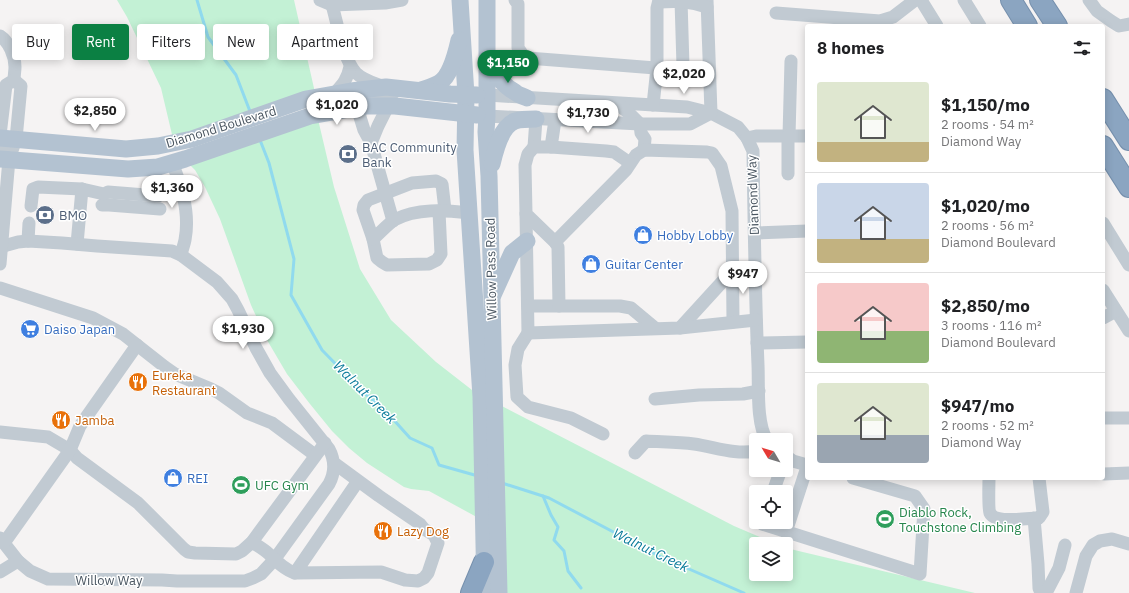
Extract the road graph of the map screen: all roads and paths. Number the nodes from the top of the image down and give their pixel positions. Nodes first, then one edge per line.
1 (320, 0) edge
2 (402, 0) edge
3 (460, 0) edge
4 (487, 0) edge
5 (515, 0) edge
6 (916, 0) edge
7 (921, 0) edge
8 (964, 0) edge
9 (1011, 0) edge
10 (1040, 0) edge
11 (1089, 0) edge
12 (659, 1) edge
13 (681, 1) edge
14 (707, 3) edge
15 (332, 5) junction
16 (776, 13) dead end
17 (936, 24) edge
18 (979, 24) edge
19 (1027, 24) edge
20 (1056, 24) edge
21 (1129, 24) edge
22 (462, 30) junction
23 (0, 36) edge
24 (12, 54) edge
25 (0, 57) edge
26 (12, 57) edge
27 (14, 60) edge
28 (487, 60) junction
29 (791, 61) dead end
30 (350, 66) junction
31 (656, 68) junction
32 (392, 88) junction
33 (417, 91) junction
34 (334, 94) junction
35 (466, 95) junction
36 (487, 95) junction
37 (527, 98) junction
38 (1105, 102) edge
39 (617, 104) junction
40 (653, 105) junction
41 (388, 106) junction
42 (359, 107) junction
43 (711, 113) junction
44 (466, 114) junction
45 (488, 116) junction
46 (536, 119) junction
47 (555, 120) junction
48 (641, 129) junction
49 (789, 136) junction
50 (805, 136) edge
51 (4, 138) edge
52 (746, 138) junction
53 (1129, 140) edge
54 (371, 143) junction
55 (534, 147) junction
56 (551, 147) junction
57 (1105, 149) edge
58 (637, 156) junction
59 (5, 159) edge
60 (172, 163) junction
61 (788, 174) dead end
62 (489, 176) junction
63 (1129, 187) edge
64 (82, 189) junction
65 (385, 193) junction
66 (159, 203) dead end
67 (31, 206) dead end
68 (754, 206) junction
69 (731, 207) junction
70 (442, 211) junction
71 (469, 213) junction
72 (526, 214) junction
73 (393, 221) junction
74 (29, 223) dead end
75 (1105, 226) edge
76 (805, 231) edge
77 (755, 233) junction
78 (373, 239) junction
79 (28, 241) junction
80 (527, 241) junction
81 (554, 242) junction
82 (77, 244) junction
83 (1, 247) edge
84 (181, 255) junction
85 (0, 264) edge
86 (1129, 265) edge
87 (733, 270) junction
88 (0, 288) edge
89 (1105, 293) edge
90 (491, 299) junction
91 (528, 306) junction
92 (559, 306) junction
93 (1116, 311) junction
94 (1105, 317) edge
95 (756, 320) junction
96 (733, 322) junction
97 (654, 328) junction
98 (680, 328) junction
99 (1129, 331) edge
100 (528, 333) junction
101 (805, 342) edge
102 (757, 343) junction
103 (137, 345) junction
104 (759, 391) junction
105 (487, 399) junction
106 (655, 399) dead end
107 (1105, 418) edge
108 (1129, 418) edge
109 (0, 432) edge
110 (763, 433) edge
111 (603, 434) dead end
112 (325, 443) junction
113 (70, 450) junction
114 (749, 452) edge
115 (635, 453) dead end
116 (315, 455) junction
117 (793, 461) edge
118 (334, 463) junction
119 (805, 465) edge
120 (805, 472) edge
121 (1129, 473) edge
122 (1105, 474) edge
123 (860, 480) edge
124 (989, 480) edge
125 (1039, 480) edge
126 (358, 481) junction
127 (315, 503) junction
128 (334, 516) junction
129 (1034, 518) junction
130 (777, 529) edge
131 (786, 532) junction
132 (491, 534) junction
133 (2, 540) edge
134 (252, 542) junction
135 (1129, 544) edge
136 (1065, 545) dead end
137 (274, 560) junction
138 (18, 561) junction
139 (484, 562) junction
140 (0, 572) edge
141 (295, 573) junction
142 (471, 593) edge
143 (485, 593) edge
144 (499, 593) edge
145 (1041, 593) edge
146 (1046, 593) edge
147 (1076, 593) edge

1 - 15 street
2 - 15 street
3 - 22 main road, Willow Pass Road
4 - 28 main road, Willow Pass Road
5 - 31 street
6 - 16 street
7 - 17 street
8 - 18 street
9 - 19 highway
10 - 20 highway
11 - 21 street
12 - 13 street
12 - 31 street
13 - 14 street
13 - 31 street
14 - 43 street
15 - 30 street
22 - 33 main road
22 - 35 main road, Willow Pass Road
23 - 24 street
25 - 26 street
27 - 51 street
28 - 36 main road, Willow Pass Road
28 - 37 main road
29 - 49 street
30 - 32 street
30 - 34 street
31 - 40 street
32 - 33 main road, Diamond Boulevard
32 - 34 main road, Diamond Boulevard
32 - 42 street
33 - 35 main road, Diamond Boulevard
34 - 51 main road, Diamond Boulevard
35 - 36 main road, Diamond Boulevard
35 - 44 main road, Willow Pass Road
36 - 37 street, Diamond Way
36 - 45 main road, Willow Pass Road
37 - 39 street, Diamond Way
38 - 53 highway
39 - 40 street, Diamond Way
39 - 48 street
40 - 43 street, Diamond Way
41 - 42 main road, Diamond Boulevard
41 - 44 main road, Diamond Boulevard
41 - 54 street
42 - 54 street
42 - 60 main road, Diamond Boulevard
43 - 48 street
43 - 52 street, Diamond Way
44 - 45 main road, Diamond Boulevard
44 - 71 main road, Willow Pass Road
45 - 46 street
45 - 62 main road, Willow Pass Road
46 - 47 street
46 - 55 street
46 - 62 main road
47 - 48 street
47 - 56 street
48 - 58 street
49 - 50 street
49 - 52 street
49 - 61 street
51 - 59 street
52 - 68 street, Diamond Way
54 - 65 street
55 - 56 street
55 - 72 street
56 - 58 street
57 - 63 highway
58 - 69 street
58 - 81 street
59 - 60 main road, Diamond Boulevard
59 - 83 street
60 - 84 street
62 - 90 main road, Willow Pass Road
64 - 66 street
64 - 67 street
64 - 82 street
65 - 70 street
65 - 73 street
65 - 78 street
68 - 69 street
68 - 77 street, Diamond Way
69 - 87 street
70 - 71 street
70 - 73 street
70 - 78 street
71 - 105 main road, Willow Pass Road
72 - 80 street
72 - 81 street
73 - 78 street
74 - 79 street
75 - 86 street
76 - 77 street
77 - 95 street, Diamond Way
79 - 82 street
79 - 83 street
80 - 90 main road
80 - 91 street
81 - 92 street
82 - 84 street
83 - 85 street
84 - 112 street
87 - 96 street
87 - 98 street
88 - 103 street
89 - 93 street
90 - 105 main road, Willow Pass Road
91 - 92 street
91 - 100 street
92 - 97 street
93 - 94 street
93 - 99 street
95 - 96 street
95 - 102 street, Diamond Way
96 - 98 street
97 - 98 street
97 - 100 street
100 - 111 street
101 - 102 street
102 - 104 street, Diamond Way
103 - 113 street
103 - 116 street
104 - 106 street
104 - 110 street, Diamond Way
105 - 132 main road, Willow Pass Road
107 - 108 street
109 - 113 street
112 - 116 street
112 - 118 street
113 - 133 street
113 - 134 street
114 - 115 street
116 - 134 street
117 - 119 street
118 - 126 street
118 - 127 street, Willow Way
120 - 131 street
121 - 122 street
123 - 131 street
124 - 129 street
125 - 129 street
126 - 128 street
126 - 141 street
127 - 128 street
127 - 137 street, Willow Way
128 - 141 street
129 - 145 street
130 - 131 street
132 - 139 main road
132 - 144 main road
133 - 138 street, Willow Way
134 - 137 street
135 - 147 street
136 - 146 street
137 - 138 street, Willow Way
137 - 141 street
138 - 140 street
139 - 142 highway
139 - 143 main road

